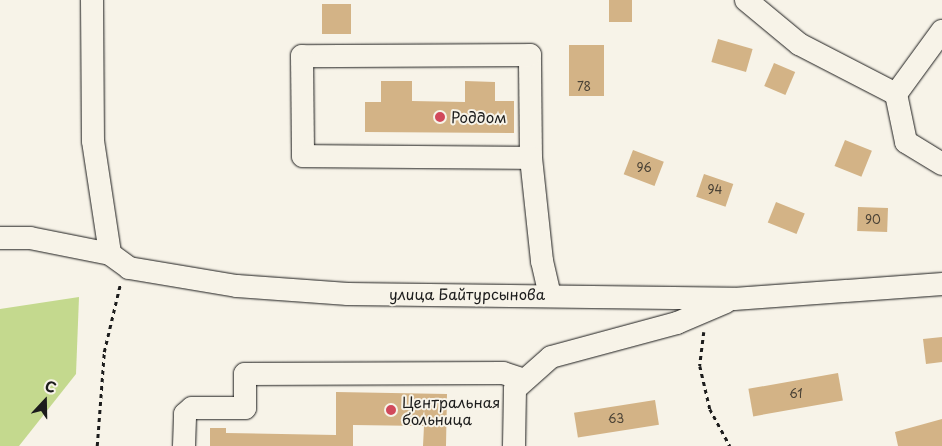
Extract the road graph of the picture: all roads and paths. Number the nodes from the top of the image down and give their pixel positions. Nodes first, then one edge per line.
1 (92, 0) edge
2 (746, 0) edge
3 (942, 31) edge
4 (896, 94) junction
5 (531, 158) junction
6 (942, 164) edge
7 (0, 238) edge
8 (110, 254) junction
9 (129, 268) junction
10 (942, 284) edge
11 (550, 295) junction
12 (734, 299) junction
13 (707, 327) dead end
14 (522, 379) junction
15 (97, 446) edge
16 (184, 446) edge
17 (514, 446) edge
18 (730, 446) edge

1 - 8 street
2 - 4 street
3 - 4 street
4 - 6 street
5 - 5 street
5 - 11 street
7 - 8 street, улица Байтурсынова
8 - 9 street, улица Байтурсынова
9 - 11 street, улица Байтурсынова
9 - 15 path
10 - 12 street, улица Байтурсынова
11 - 12 street, улица Байтурсынова
12 - 14 street
13 - 18 path
14 - 16 street
14 - 17 street

